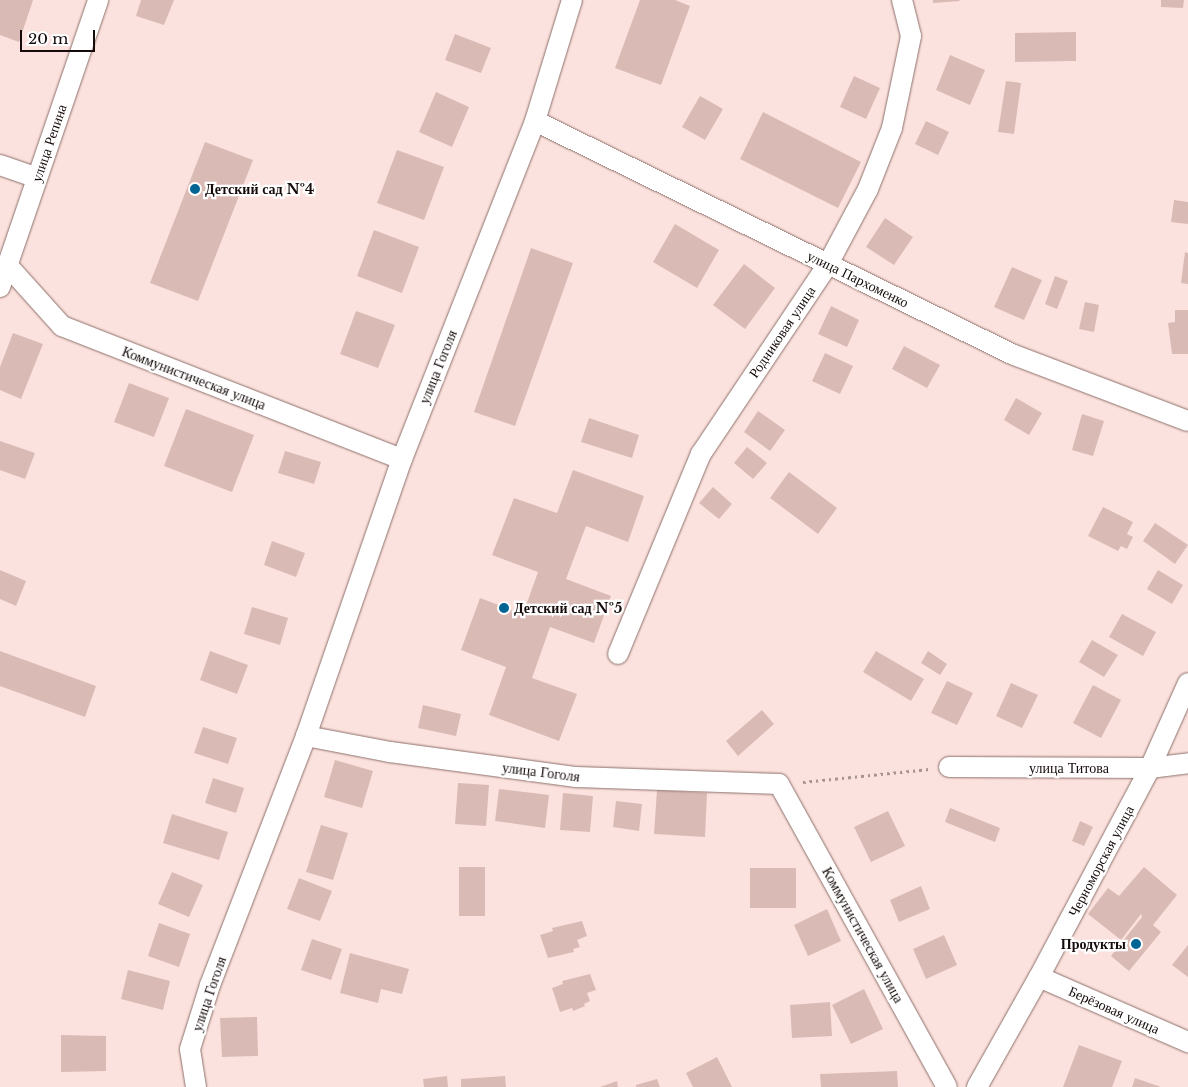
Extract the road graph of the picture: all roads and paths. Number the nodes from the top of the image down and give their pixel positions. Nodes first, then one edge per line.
1 (98, 0) edge
2 (572, 0) edge
3 (902, 0) edge
4 (535, 121) junction
5 (0, 165) edge
6 (37, 178) junction
7 (828, 264) junction
8 (8, 266) junction
9 (0, 287) edge
10 (1188, 421) edge
11 (402, 459) junction
12 (618, 654) dead end
13 (1188, 683) edge
14 (306, 736) junction
15 (1188, 763) edge
16 (949, 767) joint
17 (1150, 768) junction
18 (779, 784) junction
19 (1039, 977) junction
20 (1188, 1042) edge
21 (196, 1087) edge
22 (947, 1087) edge
23 (977, 1087) edge

1 - 6 street, улица Репина
2 - 4 street, улица Гоголя
3 - 7 street, Родниковая улица
4 - 7 street, улица Пархоменко
4 - 11 street, улица Гоголя
5 - 6 street
6 - 8 street, улица Репина
7 - 10 street, улица Пархоменко
7 - 12 street, Родниковая улица
8 - 9 street, улица Репина
8 - 11 street, Коммунистическая улица
11 - 14 street, улица Гоголя
13 - 17 street, Черноморская улица
14 - 18 street, улица Гоголя
14 - 21 street, улица Гоголя
15 - 17 street, улица Титова
16 - 17 street, улица Титова
16 - 18 path
17 - 19 street, Черноморская улица
18 - 22 street, Коммунистическая улица
19 - 20 street, Берёзовая улица
19 - 23 street, Черноморская улица

